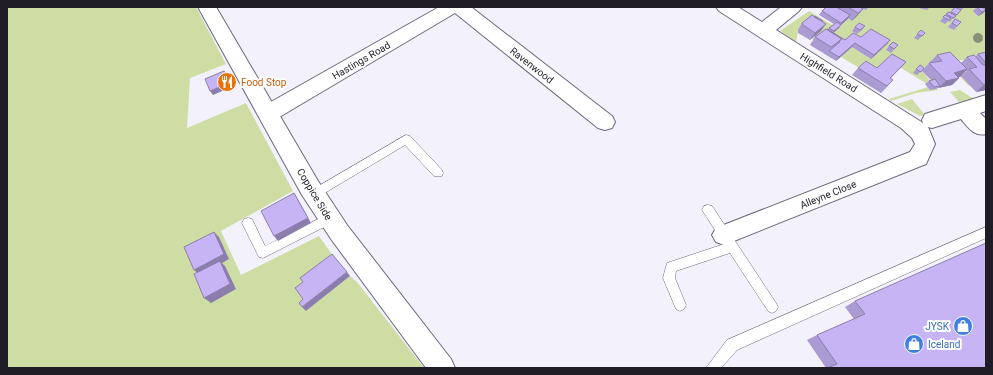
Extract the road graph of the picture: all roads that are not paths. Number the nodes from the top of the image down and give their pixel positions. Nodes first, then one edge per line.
1 (208, 7) edge
2 (453, 7) edge
3 (460, 7) edge
4 (725, 7) edge
5 (793, 7) edge
6 (763, 31) junction
7 (986, 103) edge
8 (964, 109) junction
9 (269, 113) junction
10 (932, 120) dead end
11 (605, 122) dead end
12 (981, 127) dead end
13 (925, 144) joint
14 (438, 173) dead end
15 (314, 194) junction
16 (708, 210) dead end
17 (330, 218) junction
18 (248, 223) dead end
19 (986, 232) edge
20 (728, 241) junction
21 (680, 305) dead end
22 (772, 307) dead end
23 (442, 368) edge
24 (713, 368) edge

1 - 9 street, Coppice Side
2 - 9 street, Hastings Road
3 - 11 street, Ravenwood
4 - 6 street, Highfield Road
5 - 6 street
6 - 13 street, Highfield Road
7 - 8 street
8 - 10 street
8 - 12 street
9 - 15 street, Coppice Side
13 - 20 street, Alleyne Close
14 - 15 lane
15 - 17 street, Coppice Side
16 - 20 lane
17 - 18 lane
17 - 23 street, Coppice Side
19 - 24 lane
20 - 21 lane
20 - 22 lane

